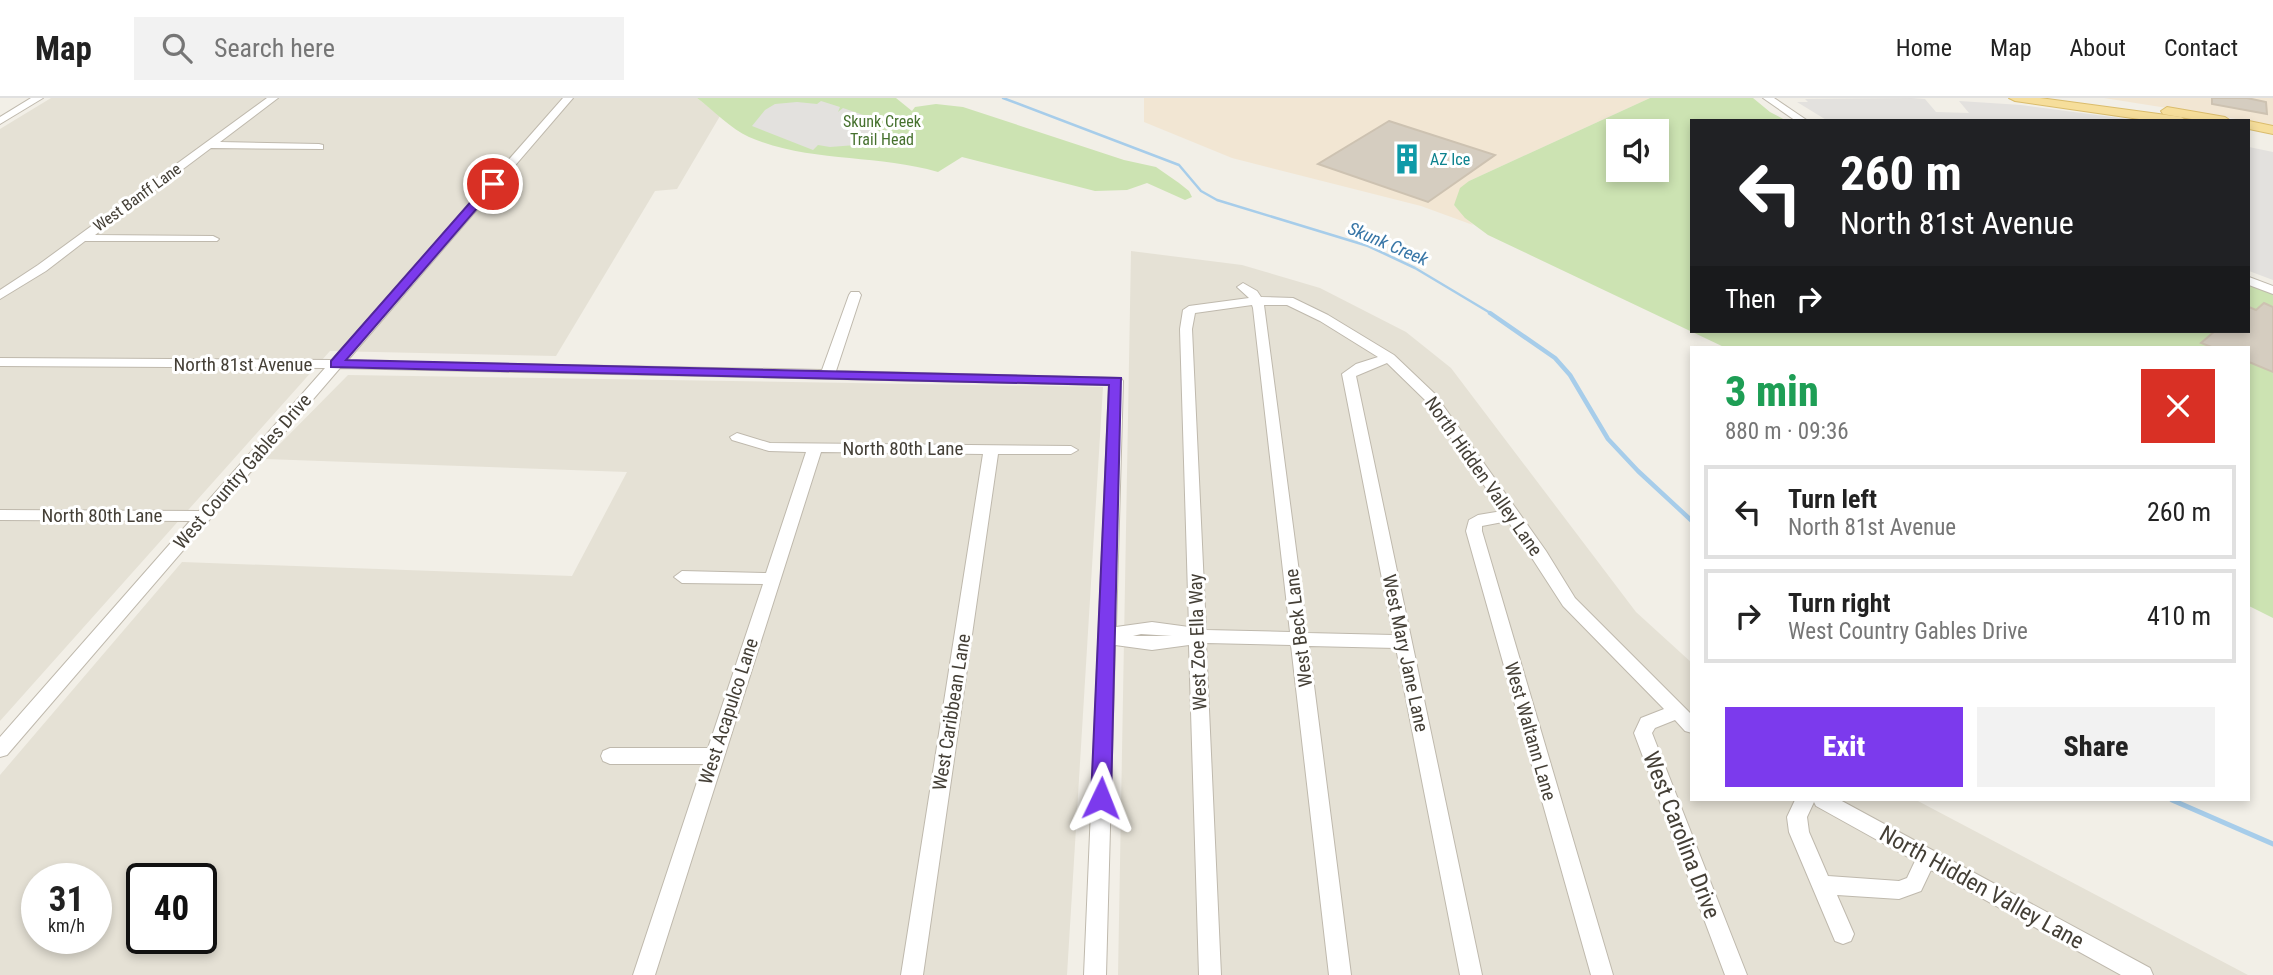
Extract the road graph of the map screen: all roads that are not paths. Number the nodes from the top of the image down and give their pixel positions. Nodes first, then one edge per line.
1 (38, 98) edge
2 (273, 98) edge
3 (568, 98) edge
4 (1768, 98) edge
5 (2015, 98) edge
6 (2082, 98) edge
7 (1799, 119) edge
8 (2167, 119) edge
9 (2213, 119) edge
10 (0, 121) edge
11 (2250, 125) edge
12 (2273, 130) edge
13 (2250, 133) edge
14 (2273, 138) edge
15 (208, 145) junction
16 (319, 147) dead end
17 (82, 238) junction
18 (213, 239) dead end
19 (2250, 281) edge
20 (1242, 287) dead end
21 (2273, 290) edge
22 (0, 295) edge
23 (855, 295) dead end
24 (1257, 301) junction
25 (1189, 310) joint
26 (1389, 358) junction
27 (0, 362) edge
28 (335, 364) junction
29 (827, 376) junction
30 (737, 437) dead end
31 (815, 448) junction
32 (991, 449) junction
33 (1071, 450) dead end
34 (0, 514) edge
35 (1512, 515) junction
36 (204, 516) junction
37 (682, 577) dead end
38 (772, 579) junction
39 (1107, 636) junction
40 (1196, 636) junction
41 (1298, 640) junction
42 (1404, 642) junction
43 (1676, 712) junction
44 (1690, 724) edge
45 (0, 725) edge
46 (21, 725) junction
47 (0, 750) edge
48 (610, 756) dead end
49 (713, 756) junction
50 (1805, 801) edge
51 (1825, 801) edge
52 (1927, 857) junction
53 (1821, 885) junction
54 (1843, 934) dead end
55 (644, 975) edge
56 (912, 975) edge
57 (1095, 975) edge
58 (1210, 975) edge
59 (1340, 975) edge
60 (1471, 975) edge
61 (1602, 975) edge
62 (1736, 975) edge
63 (2142, 975) edge

1 - 10 street
2 - 15 street, West Banff Lane
3 - 28 street, West Country Gables Drive
4 - 7 street
5 - 8 main road
6 - 9 main road
11 - 12 main road
13 - 14 main road
15 - 16 street
15 - 17 street, West Banff Lane
17 - 18 street
17 - 22 street, West Banff Lane
19 - 21 street
20 - 24 street
23 - 29 street
24 - 25 street, North Hidden Valley Lane
24 - 26 street, North Hidden Valley Lane
24 - 41 street, West Beck Lane
25 - 40 street, West Zoe Ella Way
26 - 35 street, North Hidden Valley Lane
26 - 42 street, West Mary Jane Lane
27 - 28 street, North 81st Avenue
28 - 29 street, North 81st Avenue
28 - 36 street, West Country Gables Drive
29 - 39 street, North 81st Avenue
30 - 31 street, North 80th Lane
31 - 32 street, North 80th Lane
31 - 38 street, West Acapulco Lane
32 - 33 street, North 80th Lane
32 - 56 street, West Caribbean Lane
34 - 36 street, North 80th Lane
35 - 43 street, North Hidden Valley Lane
35 - 61 street, West Waltann Lane
36 - 46 street, West Country Gables Drive
37 - 38 street
38 - 49 street, West Acapulco Lane
39 - 40 street
39 - 57 street
40 - 41 street
40 - 58 street, West Zoe Ella Way
41 - 42 street
41 - 59 street, West Beck Lane
42 - 60 street, West Mary Jane Lane
43 - 44 street, North Hidden Valley Lane
43 - 62 street, West Carolina Drive
45 - 46 street
46 - 47 street, West Country Gables Drive
48 - 49 street
49 - 55 street, West Acapulco Lane
50 - 53 street
51 - 52 street, North Hidden Valley Lane
52 - 53 street
52 - 63 street, North Hidden Valley Lane
53 - 54 street

